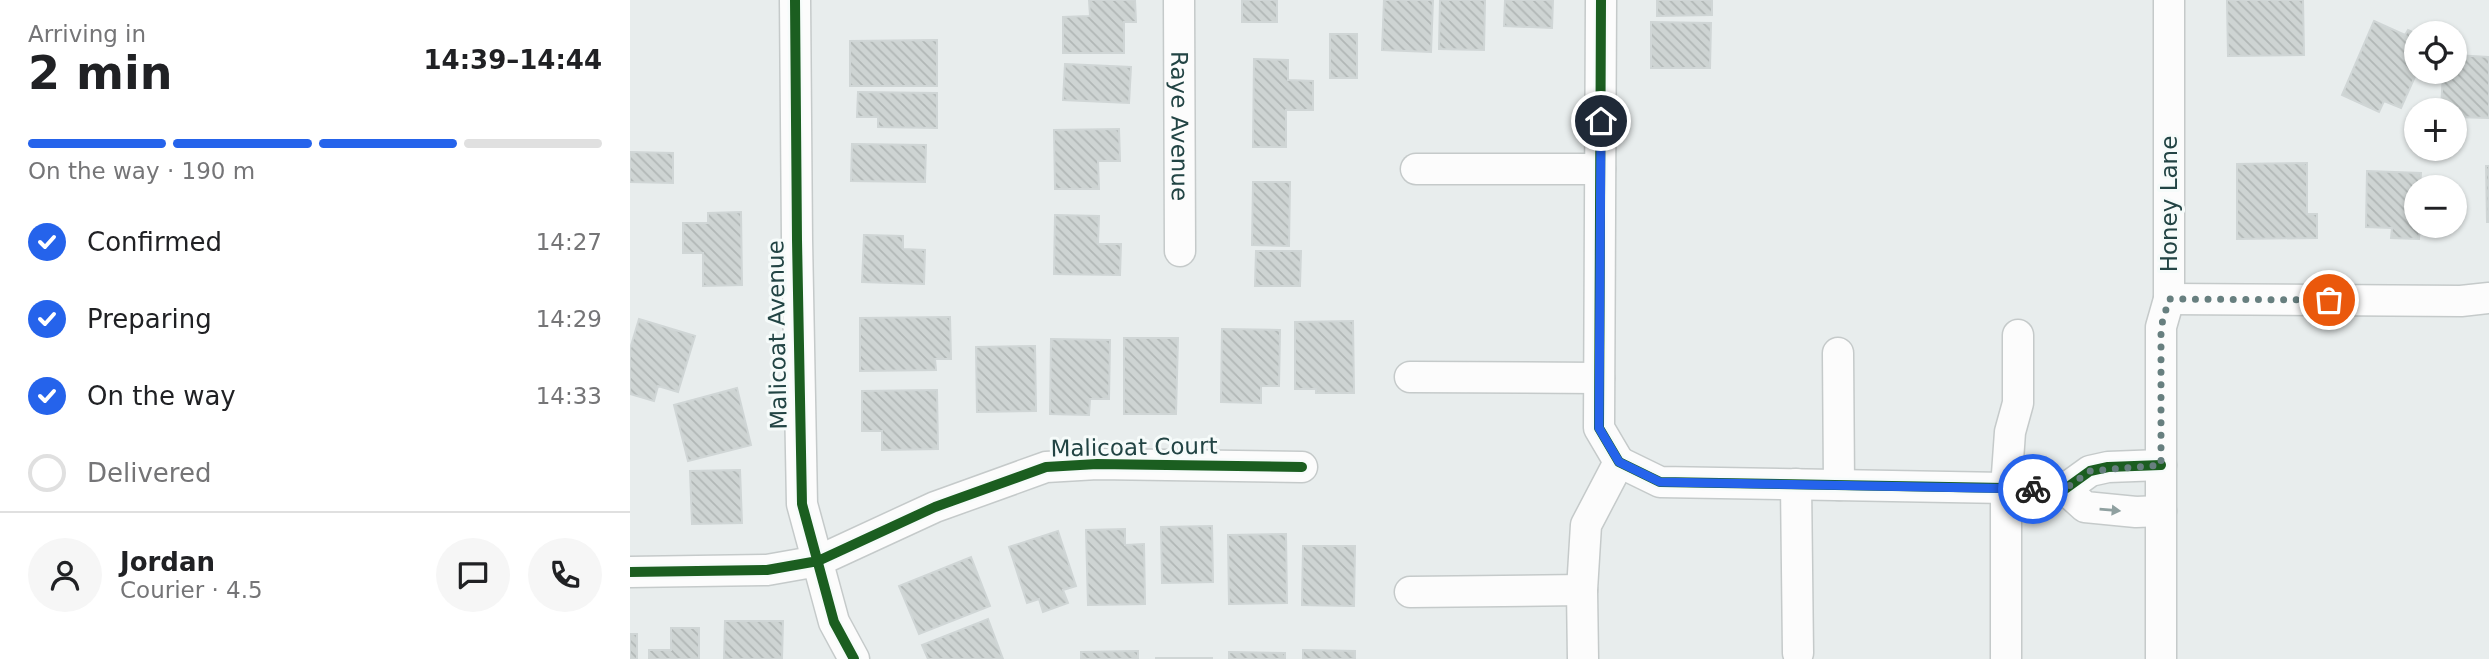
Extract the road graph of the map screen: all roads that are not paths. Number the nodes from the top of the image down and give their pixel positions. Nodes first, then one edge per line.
1 (795, 0) edge
2 (1179, 0) edge
3 (1601, 0) edge
4 (2169, 0) edge
5 (1416, 169) dead end
6 (1600, 169) junction
7 (1180, 251) dead end
8 (2489, 298) edge
9 (2169, 299) junction
10 (2018, 334) dead end
11 (1838, 353) dead end
12 (1410, 377) dead end
13 (1599, 378) junction
14 (1619, 462) junction
15 (2161, 465) junction
16 (1302, 467) dead end
17 (1796, 484) junction
18 (1839, 485) junction
19 (2006, 488) junction
20 (2065, 489) junction
21 (2161, 511) junction
22 (818, 561) junction
23 (630, 572) edge
24 (1581, 590) junction
25 (1409, 592) dead end
26 (1798, 653) dead end
27 (854, 659) edge
28 (1583, 659) edge
29 (2006, 659) edge
30 (2161, 659) edge

1 - 22 street, Malicoat Avenue
2 - 7 street, Raye Avenue
3 - 6 street
4 - 9 street, Honey Lane
5 - 6 street
6 - 13 street
8 - 9 street
9 - 15 street, Honey Lane
10 - 19 street
11 - 18 street
12 - 13 street
13 - 14 street
14 - 17 street
14 - 24 street
15 - 20 street
15 - 21 street, Honey Lane
16 - 22 street, Malicoat Court
17 - 18 street
17 - 26 street
18 - 19 street
19 - 20 street
19 - 29 street
20 -> 21 street
21 - 30 street, Honey Lane
22 - 23 street, Malicoat Court
22 - 27 street, Malicoat Avenue
24 - 25 street
24 - 28 street

